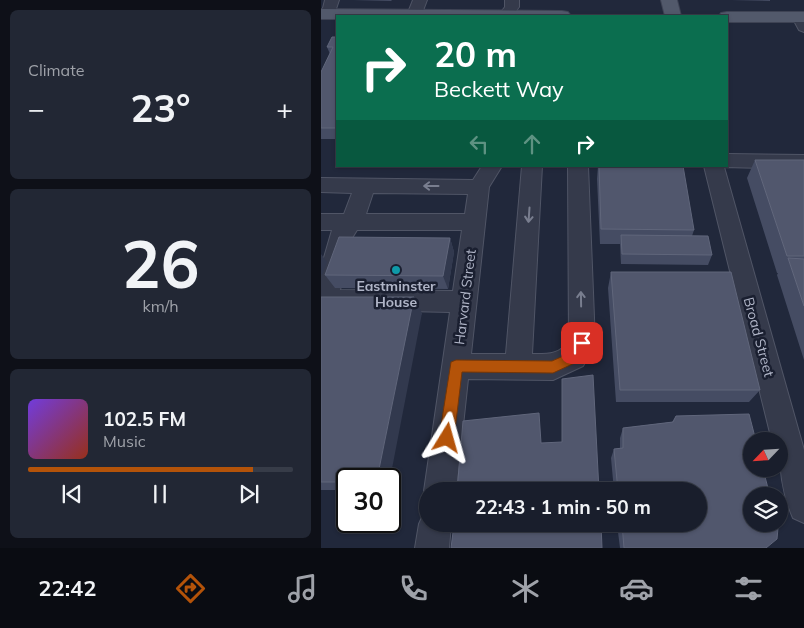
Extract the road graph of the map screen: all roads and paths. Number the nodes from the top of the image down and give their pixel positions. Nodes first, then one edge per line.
1 (512, 0) edge
2 (669, 0) edge
3 (417, 7) edge
4 (326, 14) edge
5 (495, 15) edge
6 (506, 15) edge
7 (673, 15) edge
8 (728, 17) edge
9 (802, 21) edge
10 (728, 160) edge
11 (804, 162) edge
12 (532, 167) edge
13 (578, 167) edge
14 (714, 167) edge
15 (486, 176) edge
16 (321, 185) edge
17 (365, 186) junction
18 (352, 221) junction
19 (321, 222) edge
20 (474, 222) junction
21 (464, 302) junction
22 (456, 366) junction
23 (518, 368) junction
24 (440, 482) edge
25 (804, 507) edge
26 (434, 532) edge
27 (432, 548) edge

1 - 6 street
2 - 7 main road
3 - 4 main road
3 - 5 main road
8 - 9 main road
10 - 11 street
12 -> 23 street
23 -> 13 street
14 - 25 street, Broad Street
15 -> 17 street
15 - 20 street, Harvard Street
16 - 17 street
17 - 18 street
18 - 19 street
18 - 20 street
18 - 21 street
20 - 21 street, Harvard Street
21 - 22 street, Harvard Street
22 - 23 street
22 - 24 street, Harvard Street
26 - 27 street

